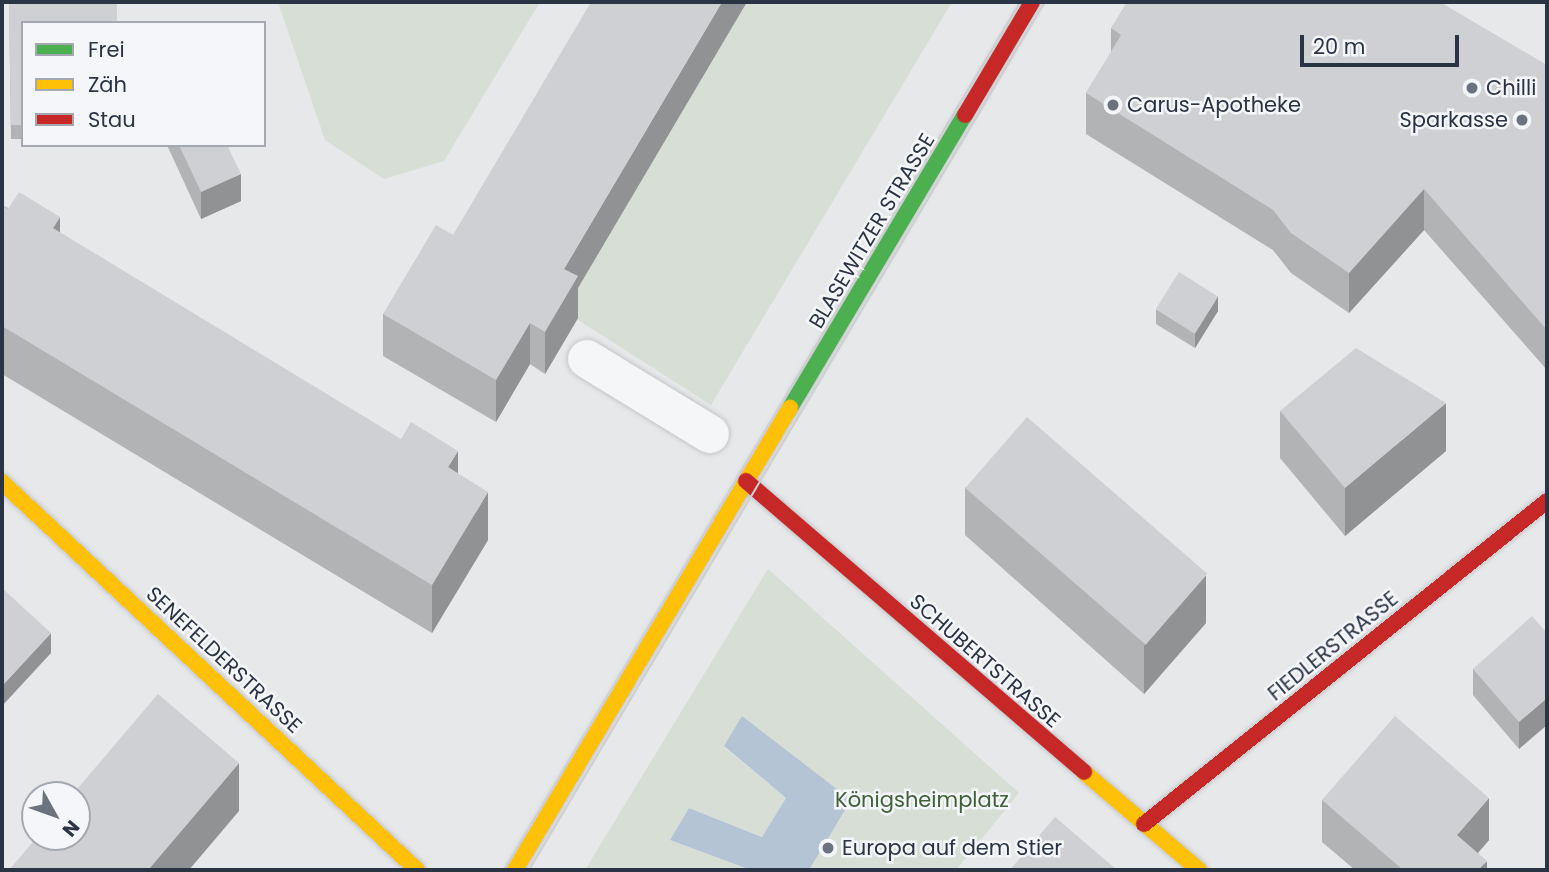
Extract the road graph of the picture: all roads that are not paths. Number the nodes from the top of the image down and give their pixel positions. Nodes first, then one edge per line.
1 (1032, 2) edge
2 (587, 359) dead end
3 (710, 434) dead end
4 (746, 481) junction
5 (2, 482) edge
6 (1547, 501) edge
7 (1144, 824) junction
8 (417, 870) edge
9 (515, 870) edge
10 (1199, 870) edge

1 - 4 street, BLASEWITZER STRASSE
2 - 3 street
4 - 7 street, SCHUBERTSTRASSE
4 - 9 street
5 - 8 street, SENEFELDERSTRASSE
6 - 7 street, FIEDLERSTRASSE
7 - 10 street, SCHUBERTSTRASSE

